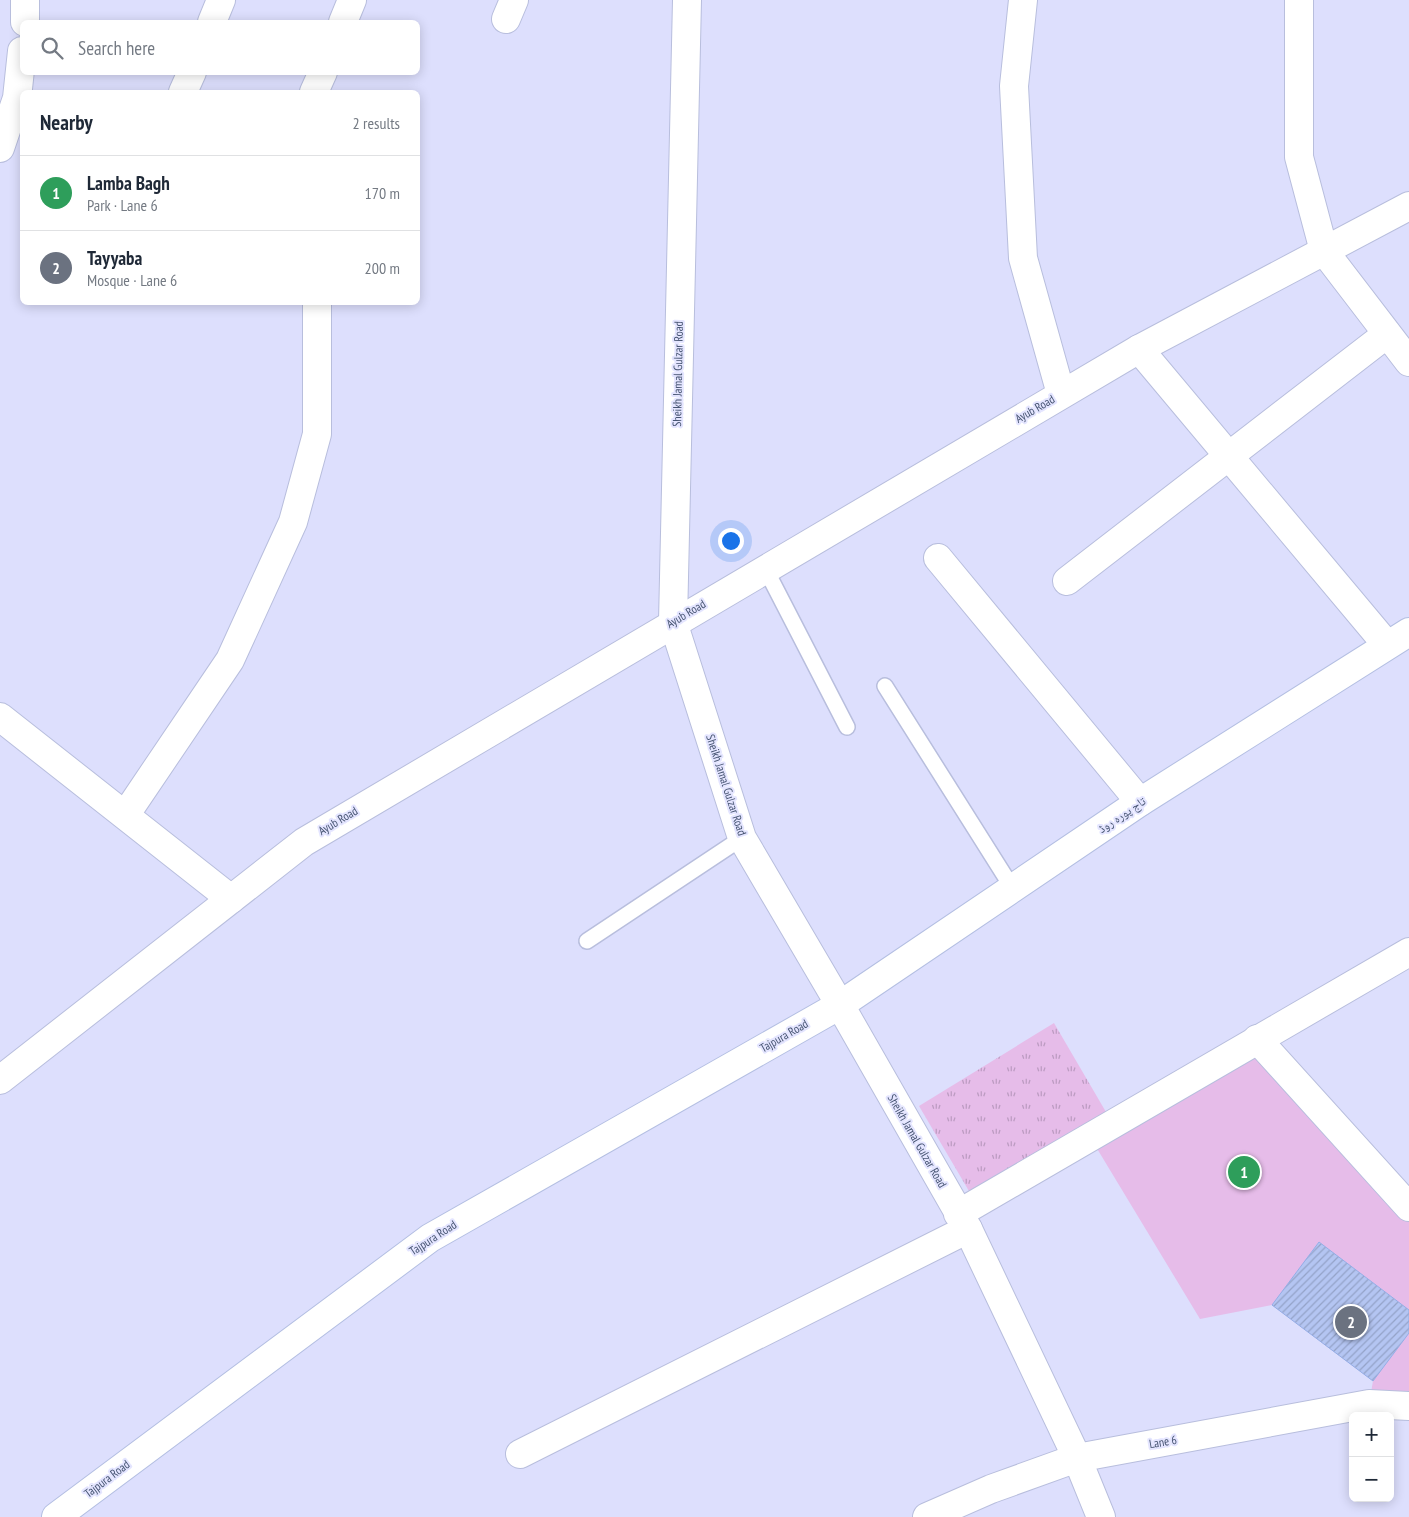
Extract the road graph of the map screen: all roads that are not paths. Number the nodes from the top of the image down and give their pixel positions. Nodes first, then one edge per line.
1 (25, 0) edge
2 (221, 0) edge
3 (352, 0) edge
4 (687, 0) edge
5 (1023, 0) edge
6 (1299, 0) edge
7 (25, 20) edge
8 (213, 20) edge
9 (344, 20) edge
10 (20, 70) edge
11 (191, 75) edge
12 (321, 75) edge
13 (185, 90) edge
14 (315, 90) edge
15 (0, 148) edge
16 (1409, 206) edge
17 (1324, 251) junction
18 (317, 305) edge
19 (1387, 334) junction
20 (1139, 349) junction
21 (1409, 362) edge
22 (1061, 394) junction
23 (1229, 456) junction
24 (938, 558) dead end
25 (765, 568) junction
26 (1067, 581) dead end
27 (673, 622) junction
28 (1398, 638) edge
29 (885, 686) dead end
30 (0, 717) edge
31 (847, 727) dead end
32 (1140, 802) junction
33 (126, 814) junction
34 (742, 838) junction
35 (1013, 888) junction
36 (231, 899) junction
37 (586, 941) dead end
38 (1409, 952) edge
39 (840, 1005) junction
40 (1257, 1040) junction
41 (0, 1080) edge
42 (1409, 1207) edge
43 (963, 1222) junction
44 (1409, 1406) edge
45 (520, 1454) dead end
46 (1077, 1458) junction
47 (56, 1517) edge
48 (927, 1517) edge
49 (1101, 1517) edge

1 - 7 street
2 - 8 street
3 - 9 street
4 - 27 street, Sheikh Jamal Gulzar Road
5 - 22 street
6 - 17 street
10 - 15 street
11 - 13 street
12 - 14 street
16 - 17 street, Ayub Road
17 - 19 street
17 - 20 street, Ayub Road
18 - 33 street
19 - 21 street
19 - 23 street
20 - 22 street, Ayub Road
20 - 23 street
22 - 25 street, Ayub Road
23 - 26 street
23 - 28 street
24 - 32 street
25 - 27 street, Ayub Road
25 - 31 lane
27 - 34 street, Sheikh Jamal Gulzar Road
27 - 36 street, Ayub Road
28 - 32 street, تاج پورہ روڈ
29 - 35 lane
30 - 33 street
32 - 35 street, تاج پورہ روڈ
33 - 36 street
34 - 37 lane
34 - 39 street, Sheikh Jamal Gulzar Road
35 - 39 street, تاج پورہ روڈ
36 - 41 street, Ayub Road
38 - 40 street
39 - 43 street, Sheikh Jamal Gulzar Road
39 - 47 street, Tajpura Road
40 - 42 street
40 - 43 street
43 - 45 street
43 - 46 street, Sheikh Jamal Gulzar Road
44 - 46 street, Lane 6
46 - 48 street, Lane 6
46 - 49 street, Sheikh Jamal Gulzar Road

